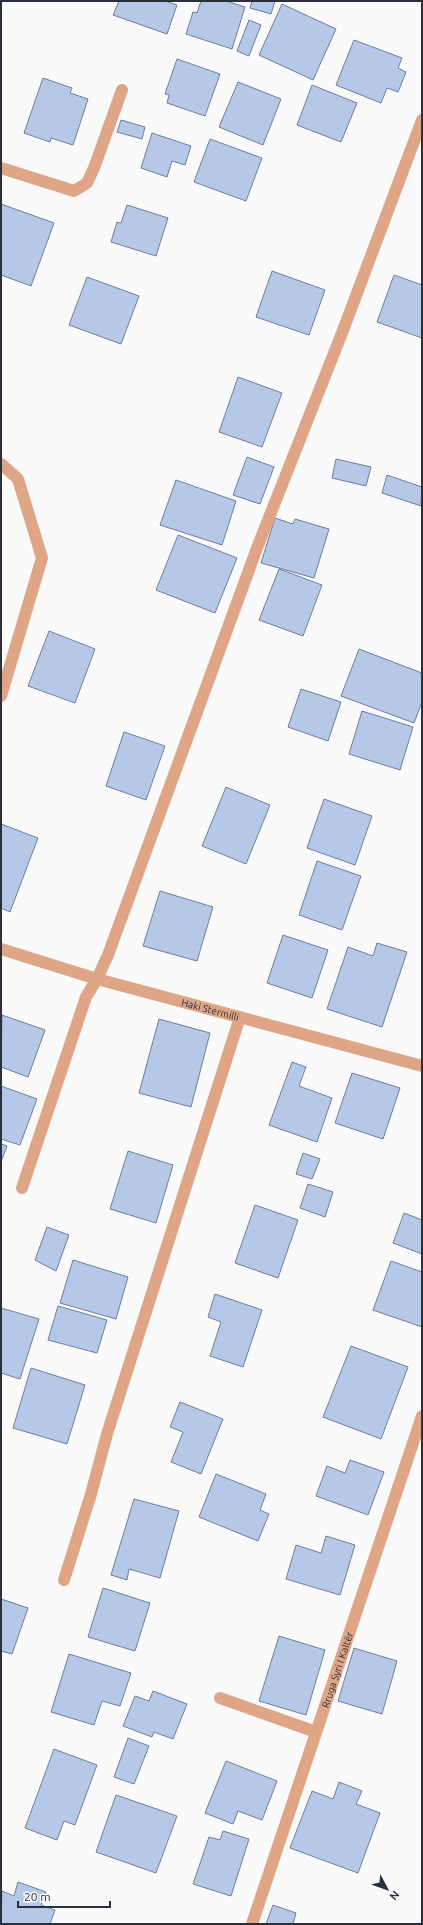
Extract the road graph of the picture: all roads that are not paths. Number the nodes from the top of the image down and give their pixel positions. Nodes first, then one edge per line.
1 (122, 90) dead end
2 (422, 120) edge
3 (1, 168) edge
4 (1, 464) edge
5 (1, 696) edge
6 (1, 948) edge
7 (97, 979) junction
8 (240, 1016) junction
9 (422, 1065) edge
10 (22, 1188) dead end
11 (422, 1416) edge
12 (64, 1580) dead end
13 (220, 1698) dead end
14 (316, 1732) junction
15 (252, 1924) edge

1 - 3 street
2 - 7 street
4 - 5 street
6 - 7 street, Haki Stermilli
7 - 8 street, Haki Stermilli
7 - 10 street
8 - 9 street, Haki Stermilli
8 - 12 street
11 - 14 street, Rruga Syri I Kaltër
13 - 14 street
14 - 15 street, Rruga Syri I Kaltër

